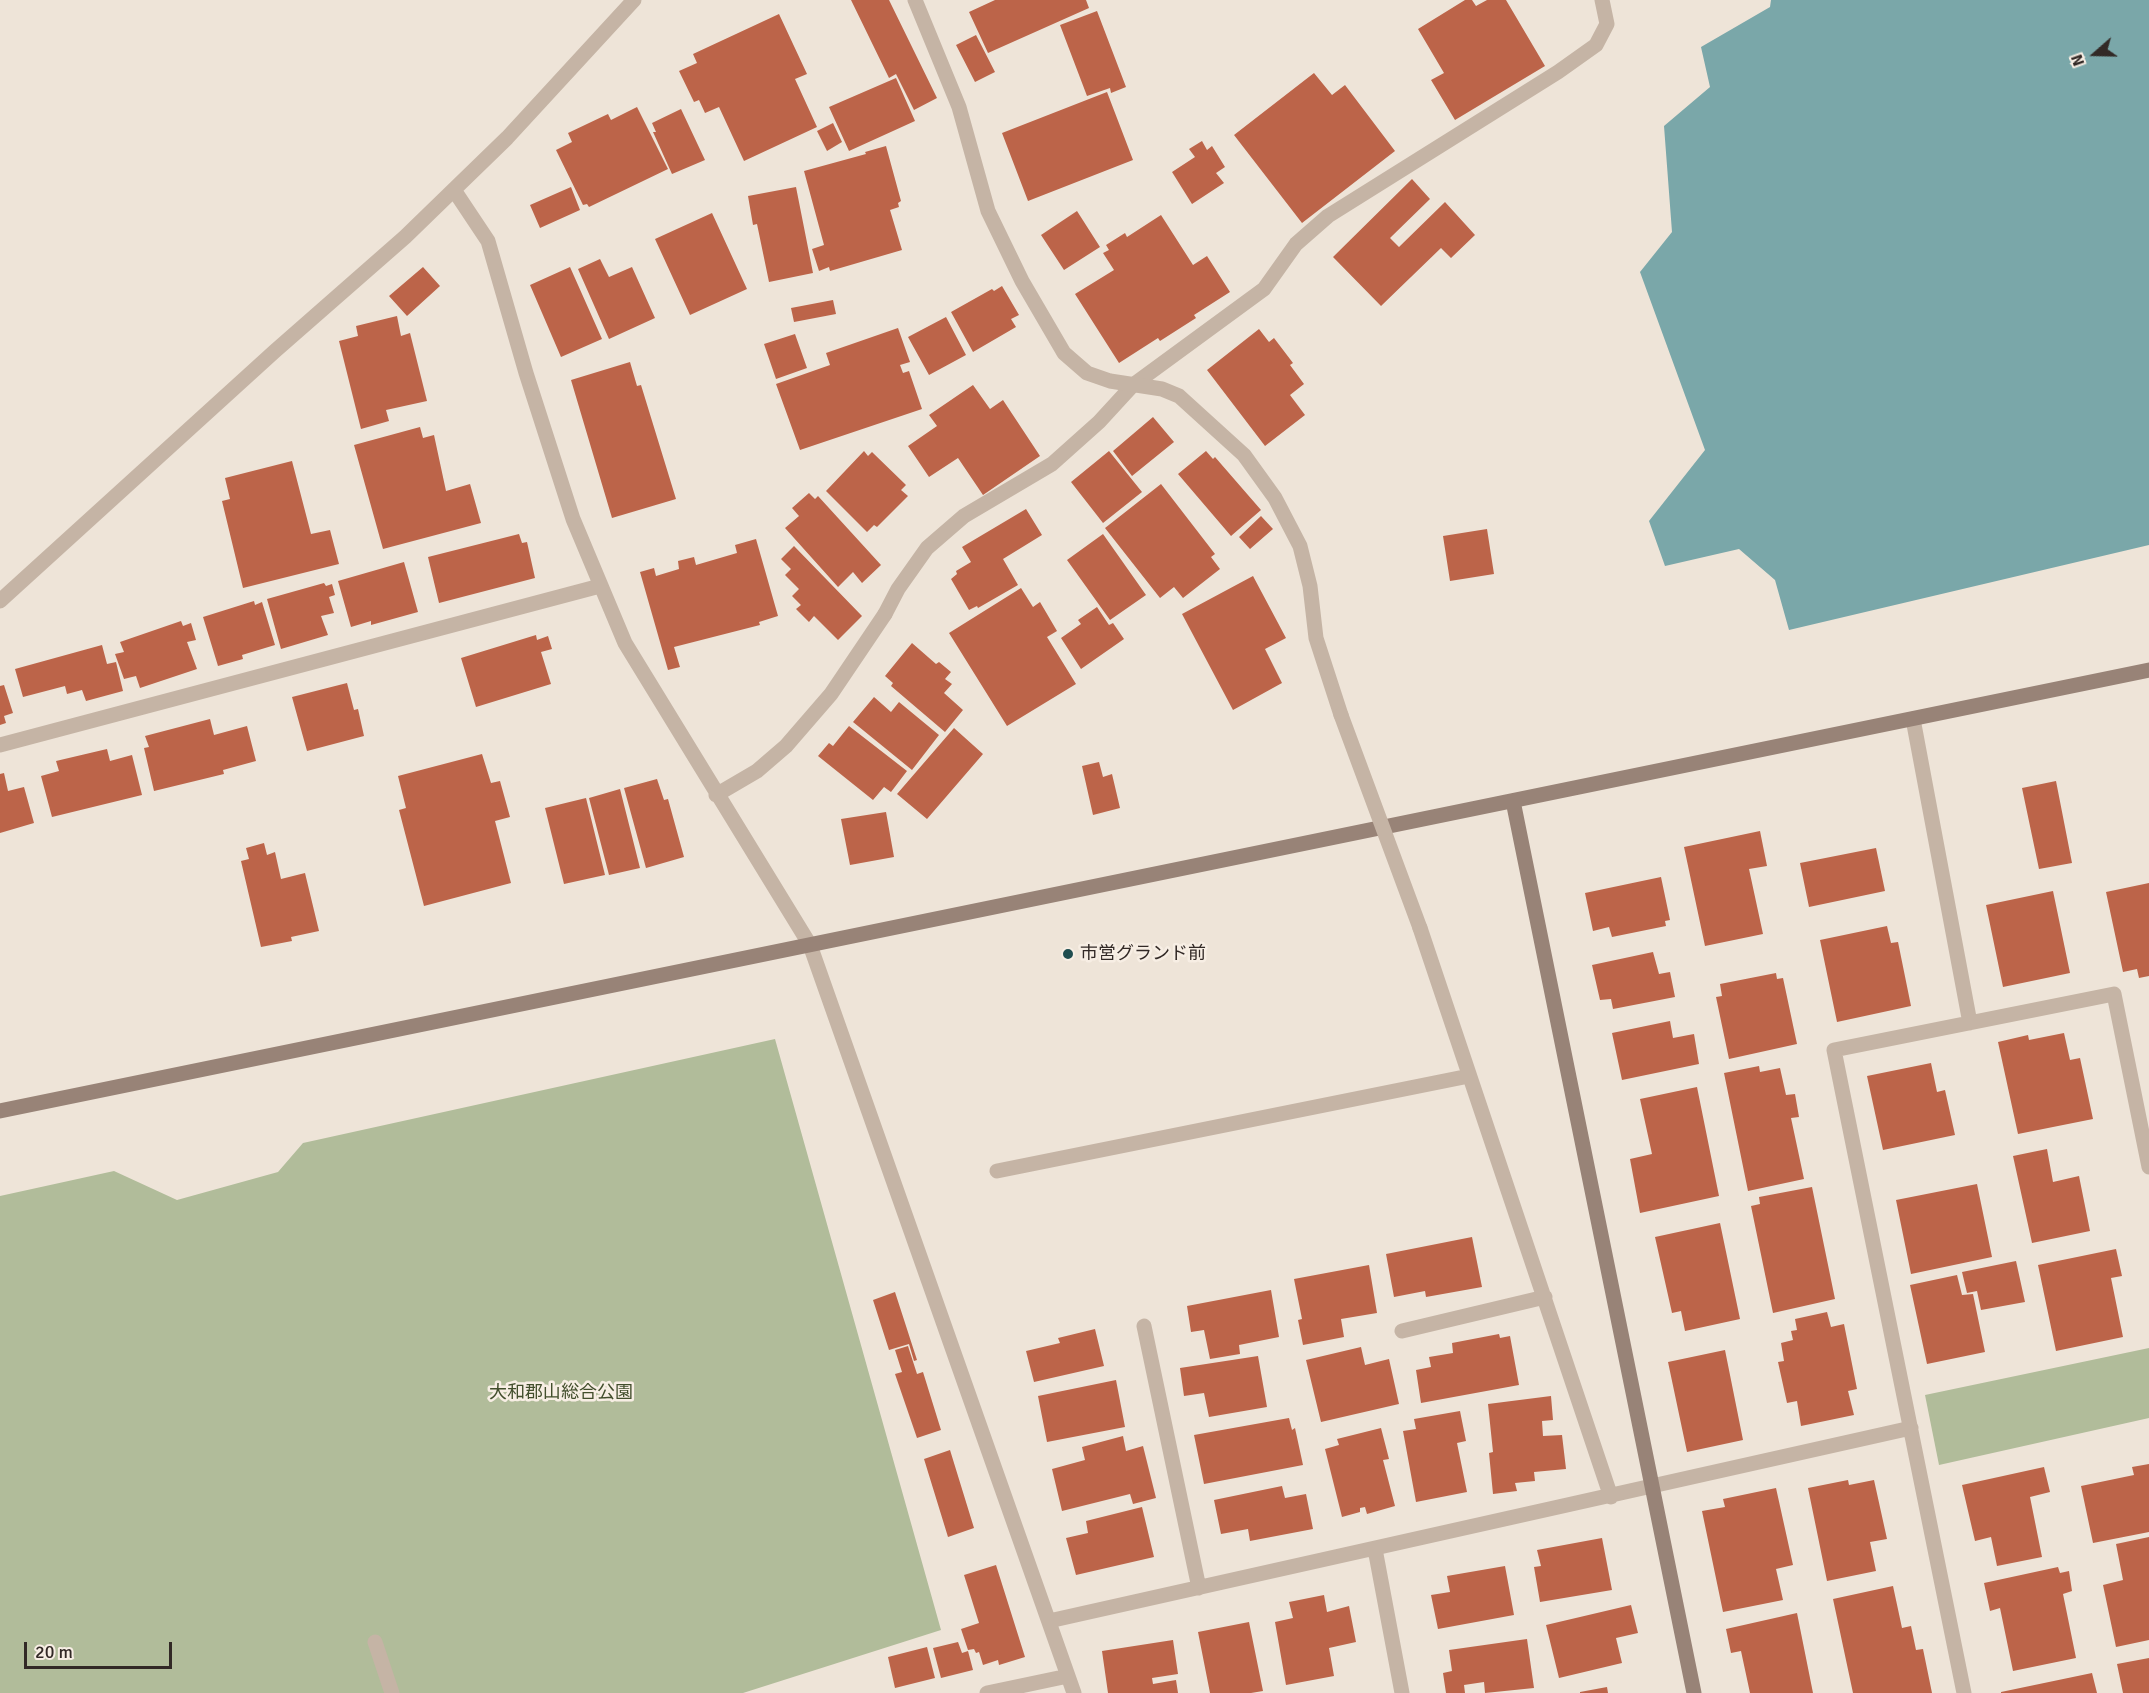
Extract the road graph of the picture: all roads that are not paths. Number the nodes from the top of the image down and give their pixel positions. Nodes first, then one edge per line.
1 (634, 0) edge
2 (915, 0) edge
3 (1602, 0) edge
4 (454, 190) junction
5 (1133, 385) junction
6 (600, 586) junction
7 (0, 601) edge
8 (2149, 670) edge
9 (1913, 719) junction
10 (0, 745) edge
11 (716, 795) junction
12 (1513, 801) junction
13 (810, 945) junction
14 (1970, 1023) junction
15 (1469, 1076) junction
16 (0, 1111) edge
17 (2149, 1167) edge
18 (997, 1171) dead end
19 (1545, 1297) junction
20 (1144, 1326) dead end
21 (1402, 1331) dead end
22 (1911, 1428) junction
23 (1652, 1487) junction
24 (1611, 1497) junction
25 (1375, 1549) junction
26 (1199, 1588) junction
27 (1048, 1621) junction
28 (375, 1642) dead end
29 (1068, 1676) junction
30 (392, 1693) edge
31 (987, 1693) edge
32 (1074, 1693) edge
33 (1402, 1693) edge
34 (1694, 1693) edge
35 (1964, 1693) edge

1 - 4 street
2 - 5 street
3 - 5 street
4 - 6 street
4 - 7 street
5 - 11 street
5 - 15 street, bridge
6 - 10 street
6 - 11 street
8 - 9 street
9 - 12 street
9 - 14 street
11 - 13 street
12 - 13 street
12 - 23 street
13 - 16 street
13 - 27 street
14 - 17 street
14 - 22 street
15 - 18 street
15 - 19 street
19 - 21 street
19 - 24 street
20 - 26 street
22 - 23 street
22 - 35 street
23 - 24 street
23 - 34 street
24 - 25 street
25 - 26 street
25 - 33 street
26 - 27 street
27 - 29 street
28 - 30 street
29 - 31 street
29 - 32 street

